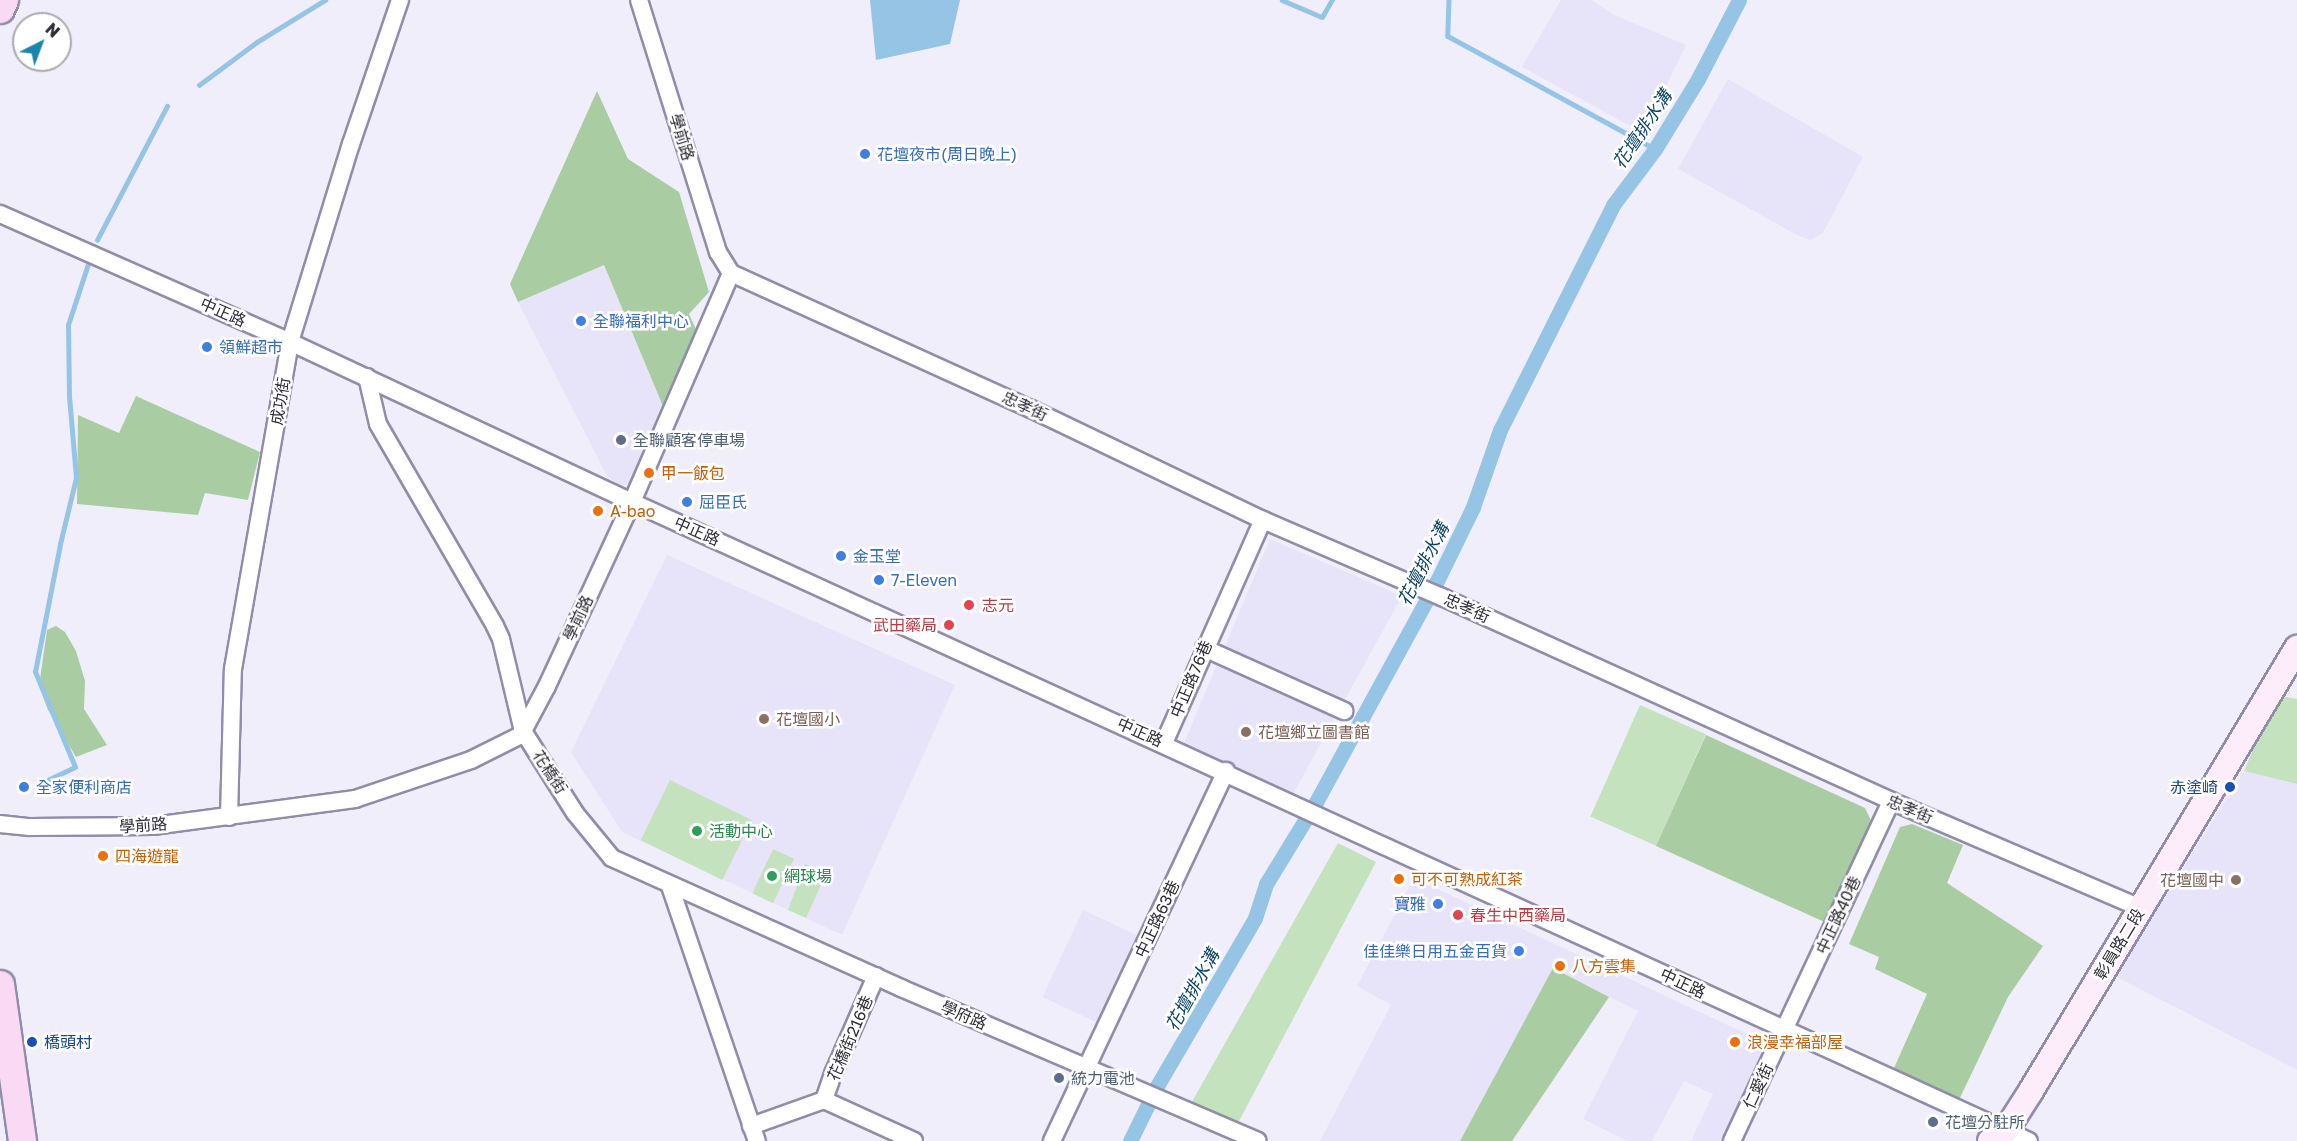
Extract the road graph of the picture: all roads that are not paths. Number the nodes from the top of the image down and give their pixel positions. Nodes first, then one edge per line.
1 (4, 0) edge
2 (400, 0) edge
3 (639, 0) edge
4 (0, 9) edge
5 (0, 214) edge
6 (731, 273) junction
7 (290, 342) junction
8 (367, 377) junction
9 (632, 502) junction
10 (1263, 520) junction
11 (1204, 648) junction
12 (2297, 648) edge
13 (1344, 711) dead end
14 (523, 731) junction
15 (1164, 743) junction
16 (1226, 771) junction
17 (1891, 801) junction
18 (229, 817) junction
19 (0, 824) edge
20 (670, 886) junction
21 (2141, 908) junction
22 (876, 976) junction
23 (0, 984) edge
24 (1785, 1030) junction
25 (1088, 1067) junction
26 (824, 1100) junction
27 (754, 1133) edge
28 (1229, 1136) edge
29 (1998, 1136) edge
30 (22, 1141) edge
31 (914, 1141) edge
32 (1052, 1141) edge
33 (1258, 1141) edge
34 (1732, 1141) edge
35 (2029, 1141) edge

1 - 4 main road
2 - 7 street, 成功街
3 - 6 street, 學前路
5 - 7 street, 中正路
6 - 9 street, 學前路
6 - 10 street, 忠孝街
7 - 8 street, 中正路
7 - 18 street, 成功街
8 - 9 street, 中正路
8 - 14 street, 花橋街
9 - 14 street, 學前路
9 - 15 street, 中正路
10 - 11 street, 中正路76巷
10 - 17 street, 忠孝街
11 - 13 street
11 - 15 street, 中正路76巷
12 - 21 main road, 彰員路二段
14 - 18 street, 學前路
14 - 20 street, 花橋街
15 - 16 street, 中正路
16 - 24 street, 中正路
16 - 25 street, 中正路63巷
17 - 21 street, 忠孝街
17 - 24 street, 中正路40巷
18 - 19 street, 學前路
20 - 22 street, 學府路
20 - 27 street
21 - 29 main road, 彰員路二段
22 - 25 street, 學府路
22 - 26 street, 花橋街216巷
23 - 30 main road
24 - 29 street, 中正路
24 - 34 street, 仁愛街
25 - 28 street, 學府路
25 - 32 street, 中正路63巷
26 - 27 street
26 - 31 street
28 - 33 street, 學府路
29 - 35 street, 中正路

